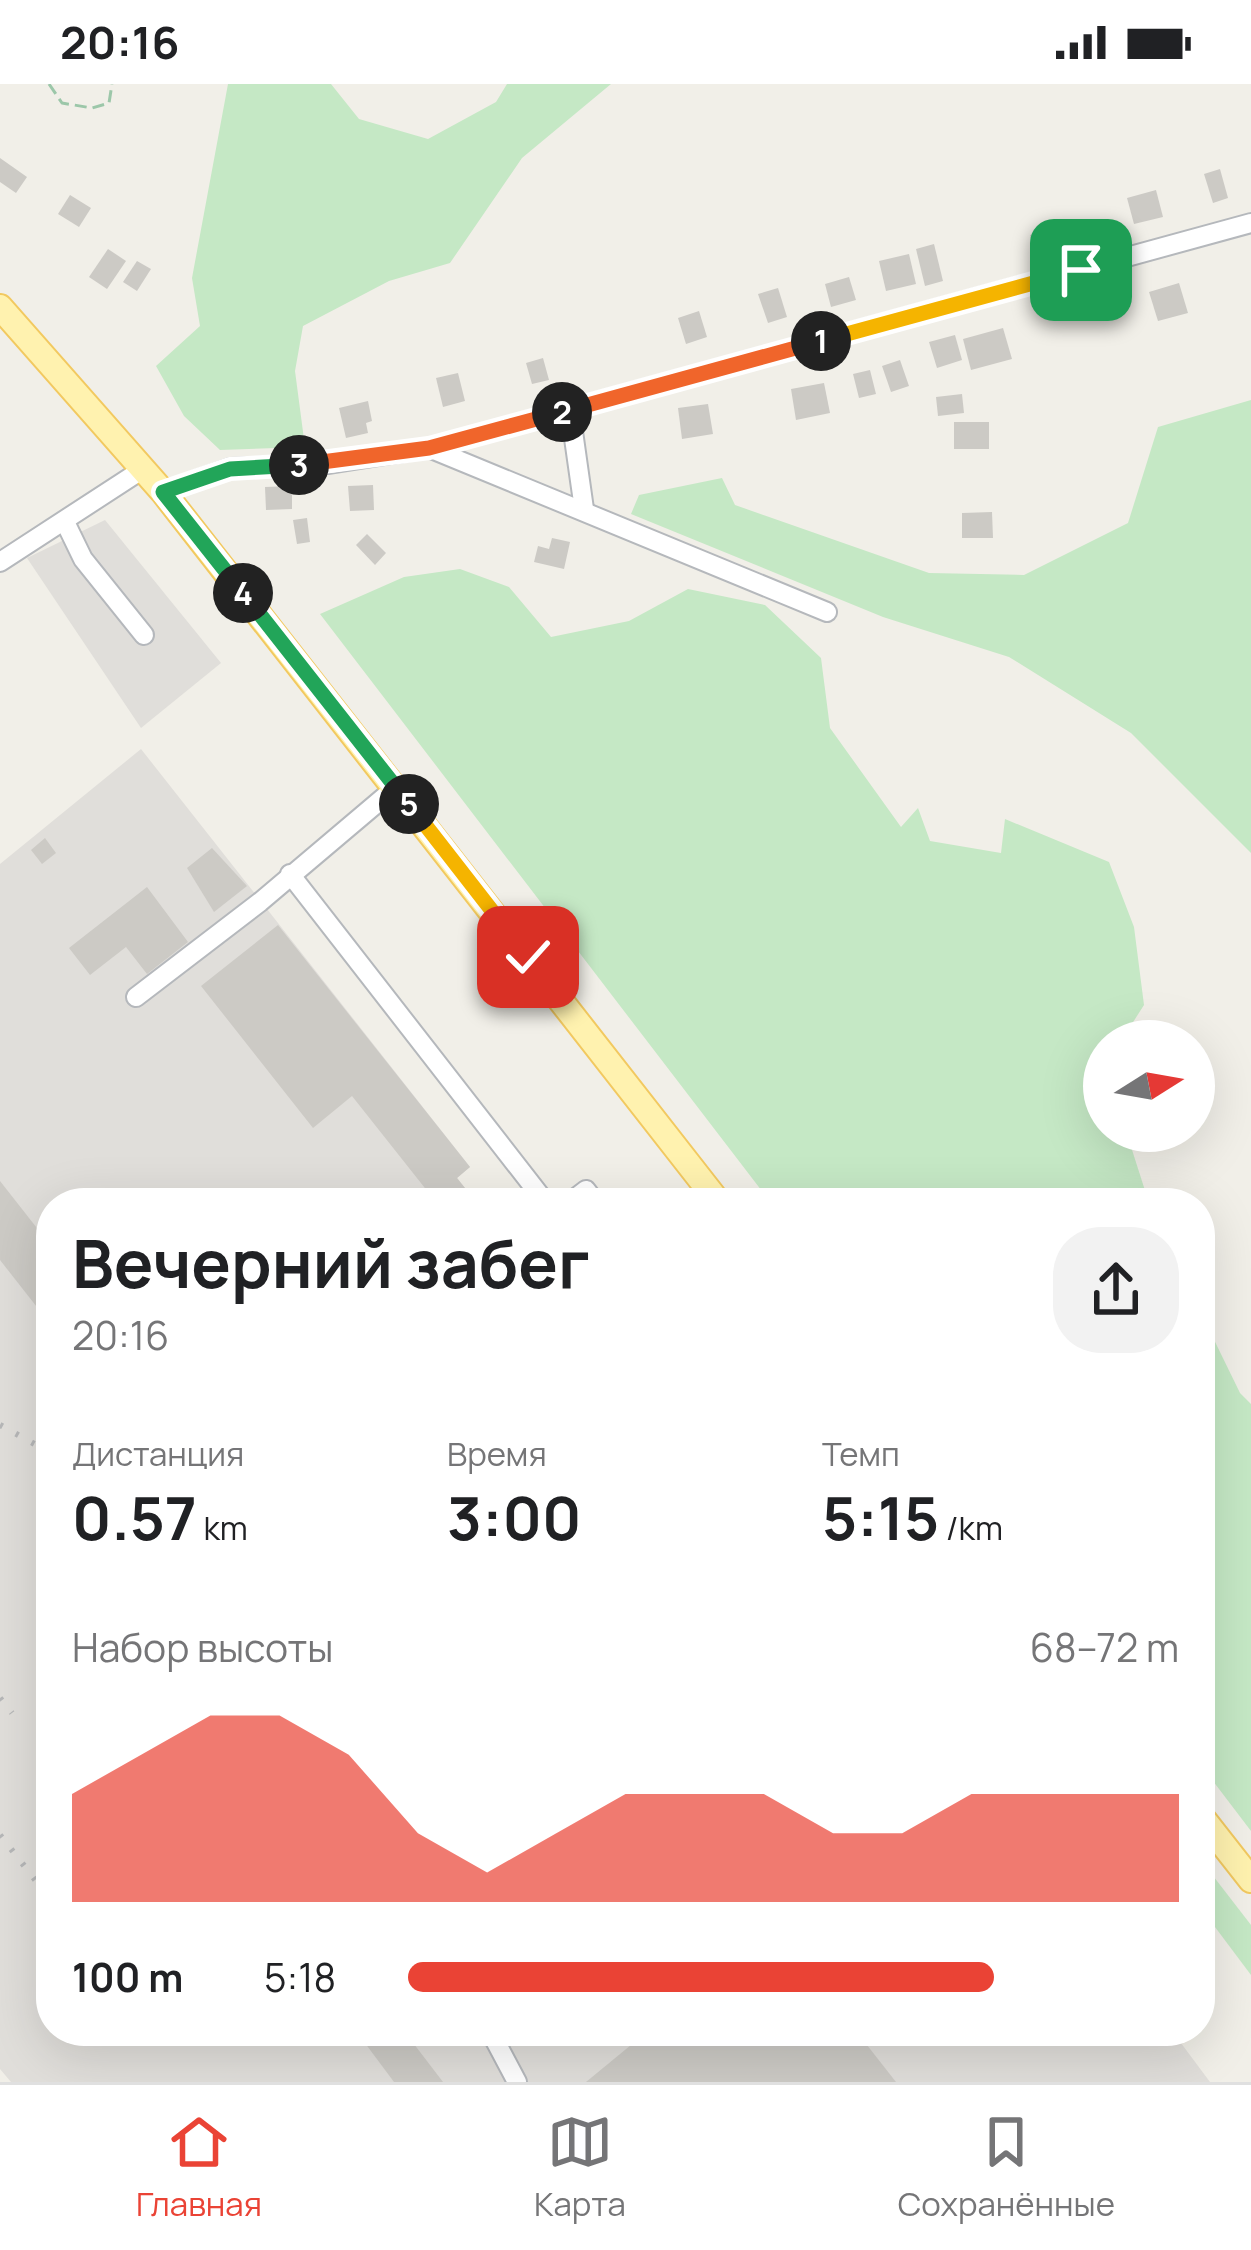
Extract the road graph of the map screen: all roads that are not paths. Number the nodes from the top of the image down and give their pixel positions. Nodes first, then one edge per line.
1 (1251, 224) edge
2 (0, 307) edge
3 (569, 410) junction
4 (429, 448) junction
5 (142, 469) junction
6 (163, 492) junction
7 (584, 509) junction
8 (66, 524) junction
9 (0, 562) edge
10 (827, 612) dead end
11 (144, 635) dead end
12 (396, 787) junction
13 (290, 874) junction
14 (136, 997) dead end
15 (534, 1188) edge
16 (707, 1188) edge
17 (1215, 1834) edge
18 (1251, 1880) edge
19 (498, 2046) edge
20 (517, 2082) edge

1 - 3 street
2 - 5 main road
3 - 4 street
3 - 7 street
4 - 6 street
4 - 7 street
5 - 6 main road
5 - 8 street
6 - 12 main road
7 - 10 street
8 - 9 street
8 - 11 street
12 - 13 street
12 - 16 main road
13 - 14 street
13 - 15 street
17 - 18 main road
19 - 20 street

